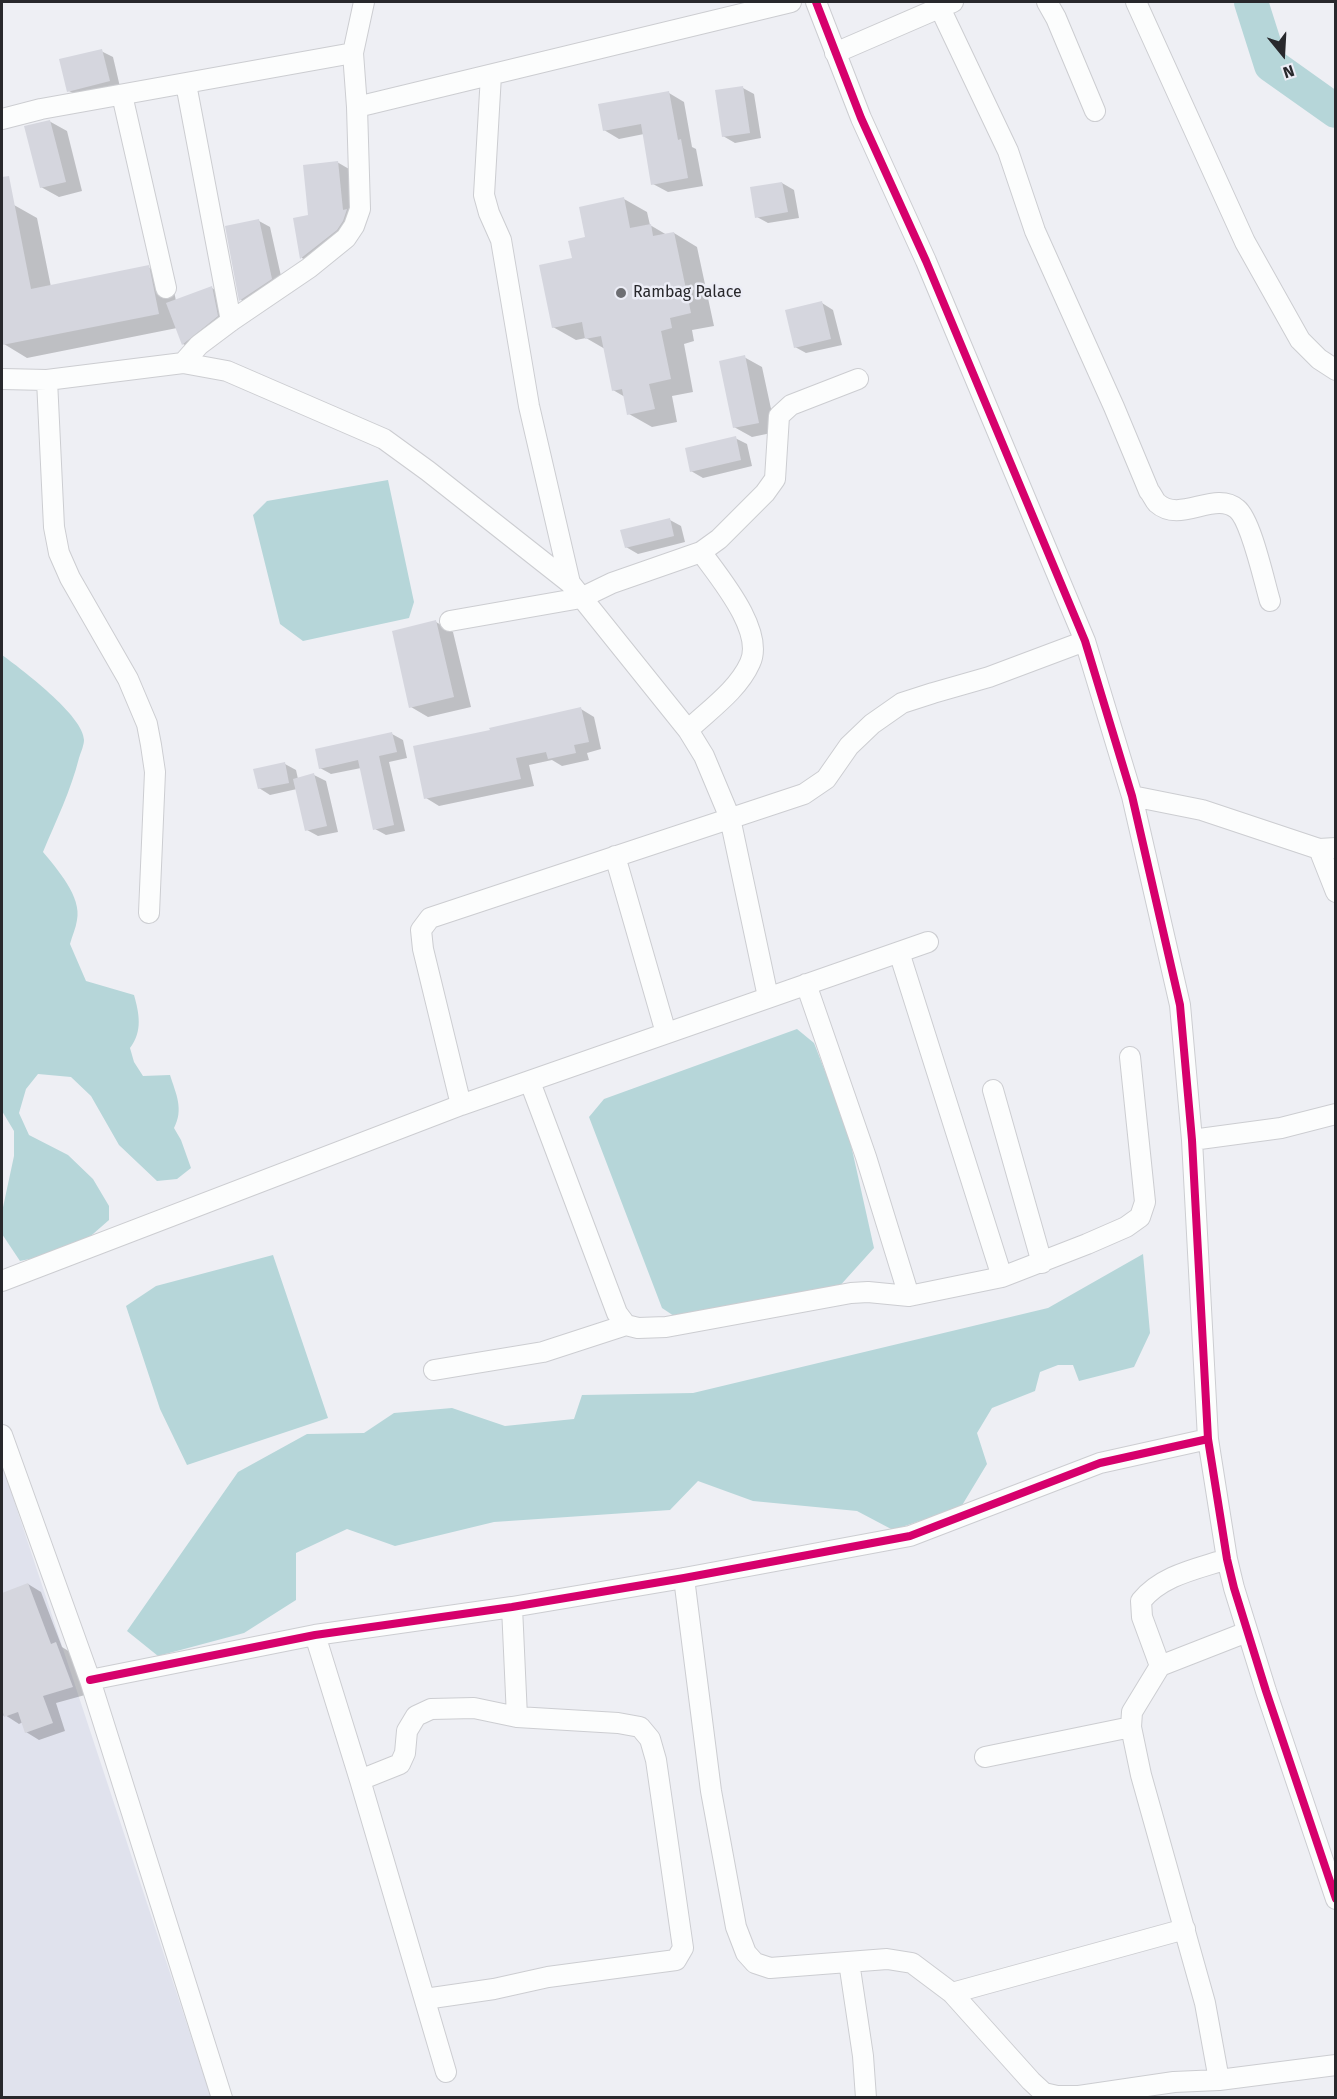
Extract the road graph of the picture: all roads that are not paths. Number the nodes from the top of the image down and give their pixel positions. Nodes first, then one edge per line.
1 (364, 2) edge
2 (791, 2) edge
3 (816, 2) edge
4 (1047, 2) edge
5 (1136, 2) edge
6 (946, 5) edge
7 (353, 53) junction
8 (835, 53) junction
9 (491, 75) junction
10 (186, 84) junction
11 (122, 95) junction
12 (357, 107) junction
13 (1095, 111) dead end
14 (2, 119) edge
15 (166, 288) dead end
16 (231, 321) junction
17 (183, 363) junction
18 (1335, 370) edge
19 (2, 379) edge
20 (858, 379) dead end
21 (47, 380) junction
22 (701, 552) junction
23 (576, 590) junction
24 (1270, 601) dead end
25 (450, 621) dead end
26 (1084, 641) junction
27 (688, 730) junction
28 (1132, 796) junction
29 (730, 818) junction
30 (1327, 849) edge
31 (615, 856) junction
32 (1335, 892) edge
33 (149, 913) dead end
34 (928, 942) dead end
35 (898, 952) junction
36 (806, 984) junction
37 (768, 997) junction
38 (666, 1033) junction
39 (1130, 1057) dead end
40 (530, 1082) junction
41 (993, 1090) dead end
42 (461, 1106) junction
43 (1335, 1114) edge
44 (1192, 1140) junction
45 (1042, 1263) junction
46 (1002, 1277) junction
47 (2, 1281) edge
48 (909, 1296) junction
49 (626, 1325) junction
50 (434, 1370) dead end
51 (2, 1435) edge
52 (1208, 1439) junction
53 (1227, 1559) junction
54 (684, 1578) junction
55 (512, 1607) junction
56 (1247, 1632) junction
57 (315, 1635) junction
58 (1160, 1666) junction
59 (90, 1680) junction
60 (517, 1717) junction
61 (1131, 1727) junction
62 (985, 1757) dead end
63 (360, 1779) junction
64 (1332, 1874) edge
65 (1335, 1899) edge
66 (1185, 1929) junction
67 (849, 1962) junction
68 (952, 1993) junction
69 (425, 1999) junction
70 (1335, 2065) edge
71 (447, 2072) dead end
72 (1219, 2080) junction
73 (222, 2097) edge
74 (866, 2097) edge

1 - 7 street
2 - 9 street
3 - 8 street
4 - 13 street
5 - 18 street
6 - 8 street
6 - 24 street
7 - 10 street
7 - 12 street
8 - 26 street
9 - 12 street
9 - 23 street
10 - 11 street
10 - 16 street
11 - 14 street
11 - 15 street
12 - 16 street
16 - 17 street
17 - 21 street
17 - 23 street
19 - 21 street
20 - 22 street
21 - 33 street
22 - 23 street
22 - 27 street
23 - 25 street
23 - 27 street
26 - 28 street
26 - 29 street
27 - 29 street
28 - 30 street
28 - 44 street
29 - 31 street
29 - 37 street
30 - 32 street
31 - 38 street
31 - 42 street
34 - 35 street
35 - 36 street
35 - 46 street
36 - 37 street
36 - 48 street
37 - 38 street
38 - 40 street
39 - 45 street
40 - 42 street
40 - 49 street
41 - 45 street
42 - 47 street
43 - 44 street
44 - 52 street
45 - 46 street
46 - 48 street
48 - 49 street
49 - 50 street
51 - 59 street
52 - 53 street
52 - 54 street
53 - 56 street
53 - 58 street
54 - 55 street
54 - 67 street
55 - 57 street
55 - 60 street
56 - 58 street
56 - 64 street
57 - 59 street
57 - 63 street
58 - 61 street
59 - 73 street
60 - 63 street
60 - 69 street
61 - 62 street
61 - 66 street
63 - 69 street
64 - 65 street
66 - 68 street
66 - 72 street
67 - 68 street
67 - 74 street
68 - 72 street
69 - 71 street
70 - 72 street

